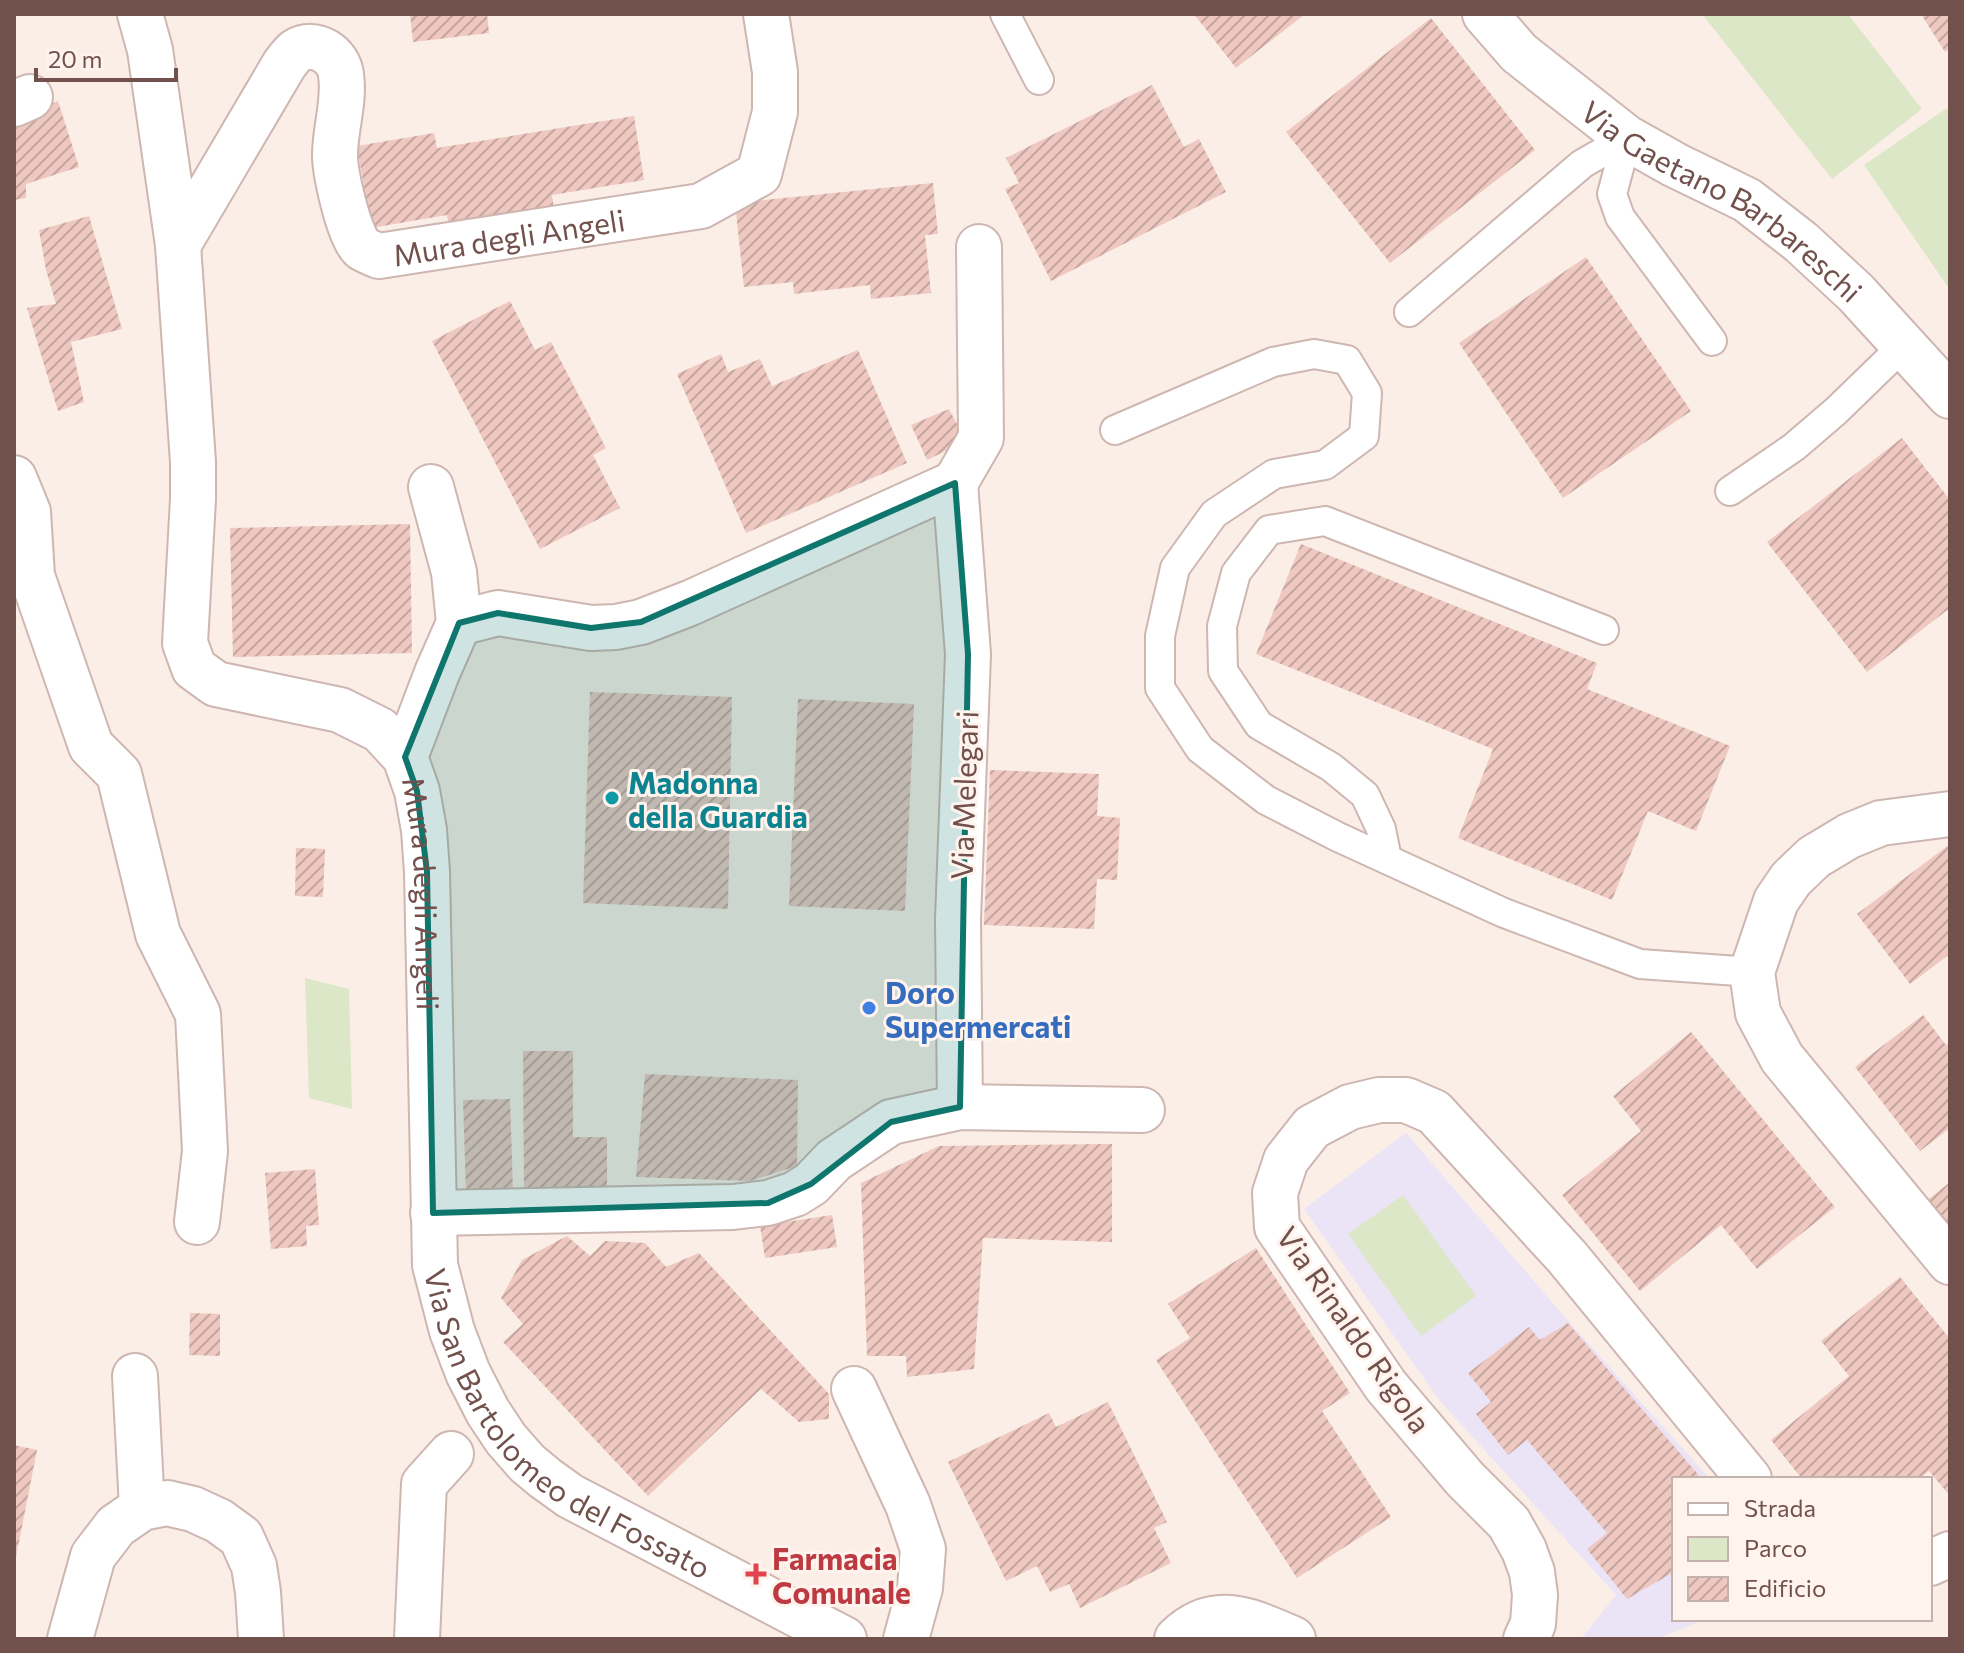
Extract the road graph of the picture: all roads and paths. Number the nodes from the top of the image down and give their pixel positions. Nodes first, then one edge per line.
1 (766, 14) edge
2 (1005, 14) edge
3 (1485, 14) edge
4 (150, 26) edge
5 (1039, 80) dead end
6 (1627, 138) junction
7 (178, 245) junction
8 (979, 247) dead end
9 (1409, 312) dead end
10 (1712, 341) dead end
11 (1904, 345) junction
12 (1950, 396) edge
13 (1115, 430) dead end
14 (14, 478) edge
15 (955, 483) junction
16 (431, 487) dead end
17 (1730, 491) dead end
18 (459, 623) junction
19 (1604, 630) dead end
20 (405, 757) junction
21 (1950, 814) edge
22 (1387, 859) junction
23 (1752, 972) junction
24 (960, 1107) junction
25 (1142, 1110) dead end
26 (433, 1213) junction
27 (197, 1222) dead end
28 (1950, 1262) edge
29 (135, 1376) dead end
30 (854, 1389) dead end
31 (451, 1454) dead end
32 (1747, 1477) edge
33 (142, 1508) junction
34 (70, 1639) edge
35 (261, 1639) edge
36 (417, 1639) edge
37 (844, 1639) edge
38 (906, 1639) edge
39 (1177, 1639) edge
40 (1293, 1639) edge
41 (1526, 1639) edge

1 - 7 street, Mura degli Angeli
2 - 5 lane
3 - 6 street, Via Gaetano Barbareschi
4 - 7 street, Mura degli Angeli
6 - 9 lane
6 - 10 lane
6 - 11 street, Via Gaetano Barbareschi
7 - 20 street, Mura degli Angeli
8 - 15 street
11 - 12 street, Via Gaetano Barbareschi
11 - 17 lane
13 - 22 lane
14 - 27 street
15 - 18 street
15 - 24 street, Via Melegari
16 - 18 street
18 - 20 street
19 - 22 lane
20 - 26 street, Mura degli Angeli
21 - 23 street
22 - 23 lane
23 - 28 street
24 - 25 street
24 - 26 street
26 - 37 street, Via San Bartolomeo del Fossato
29 - 33 street
30 - 38 street
31 - 36 street
32 - 41 street, Via Rinaldo Rigola
33 - 34 street
33 - 35 street
39 - 40 street

